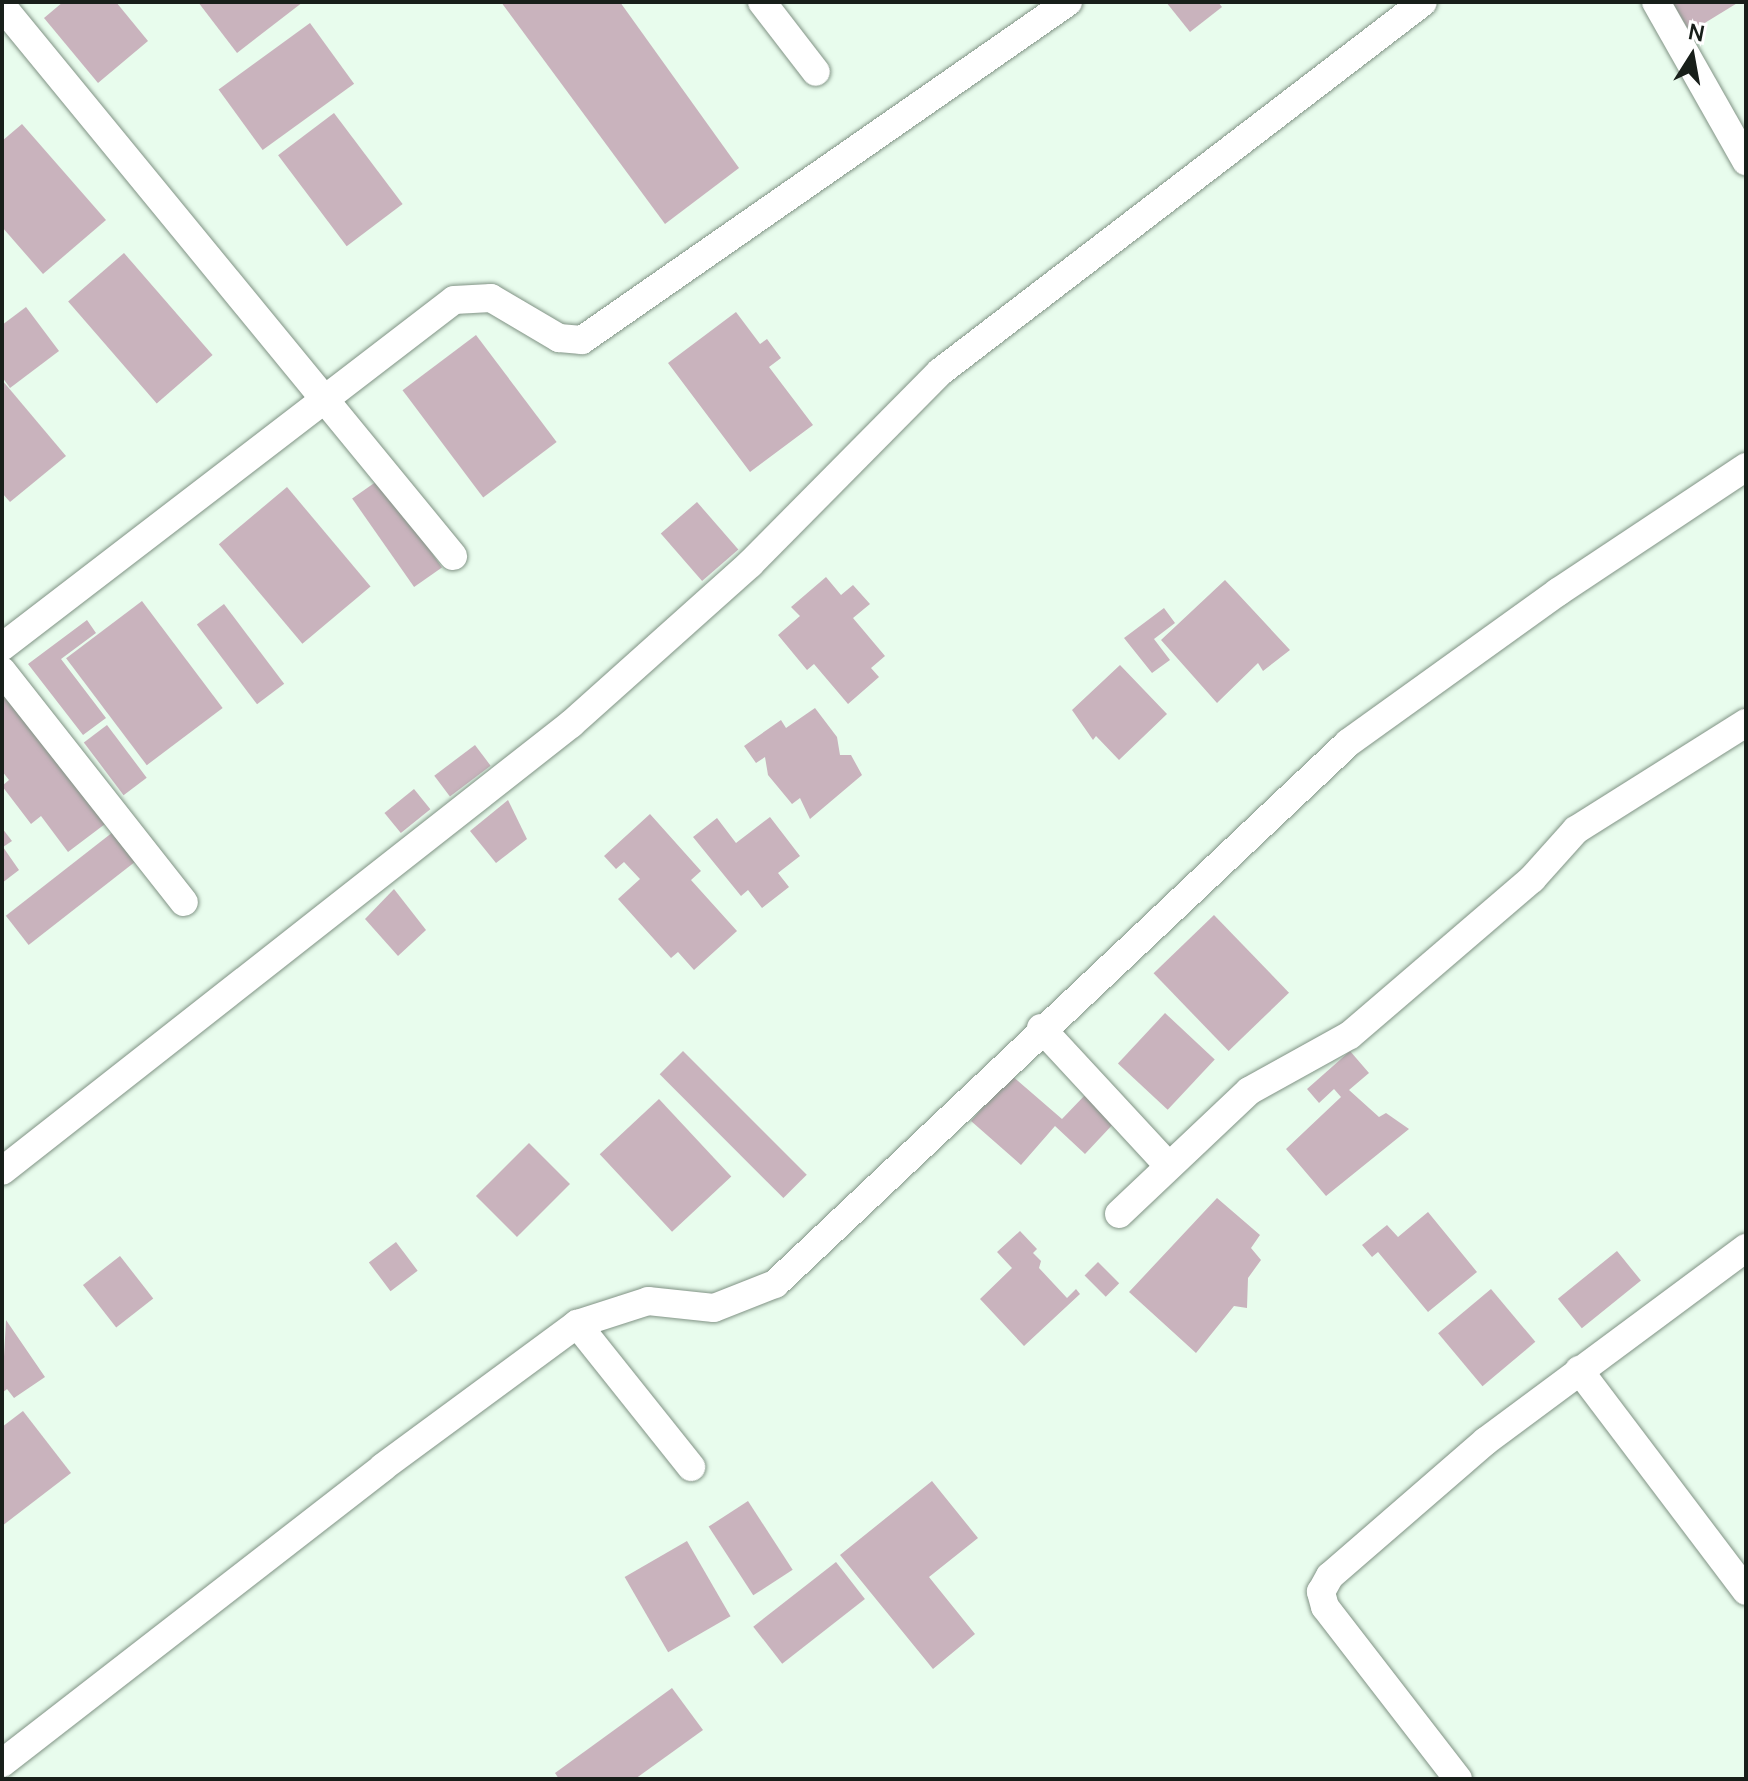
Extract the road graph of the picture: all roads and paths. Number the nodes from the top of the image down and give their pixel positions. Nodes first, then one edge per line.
1 (762, 2) edge
2 (1068, 2) edge
3 (1423, 2) edge
4 (1656, 2) edge
5 (9, 9) edge
6 (816, 72) dead end
7 (1746, 161) edge
8 (325, 403) junction
9 (1746, 467) edge
10 (453, 556) dead end
11 (2, 647) edge
12 (2, 671) edge
13 (1746, 723) edge
14 (184, 902) dead end
15 (1041, 1028) junction
16 (1169, 1166) junction
17 (2, 1171) edge
18 (1119, 1214) dead end
19 (1746, 1248) edge
20 (577, 1324) junction
21 (1579, 1370) junction
22 (691, 1467) dead end
23 (1746, 1591) edge
24 (2, 1763) edge
25 (1458, 1779) edge

1 - 6 street
2 - 8 street
3 - 17 street
4 - 7 street
5 - 8 street
8 - 10 street
8 - 11 street
9 - 15 street
12 - 14 street
13 - 16 street
15 - 16 street
15 - 20 street
16 - 18 street
19 - 21 street
20 - 22 street
20 - 24 street
21 - 23 street
21 - 25 street

